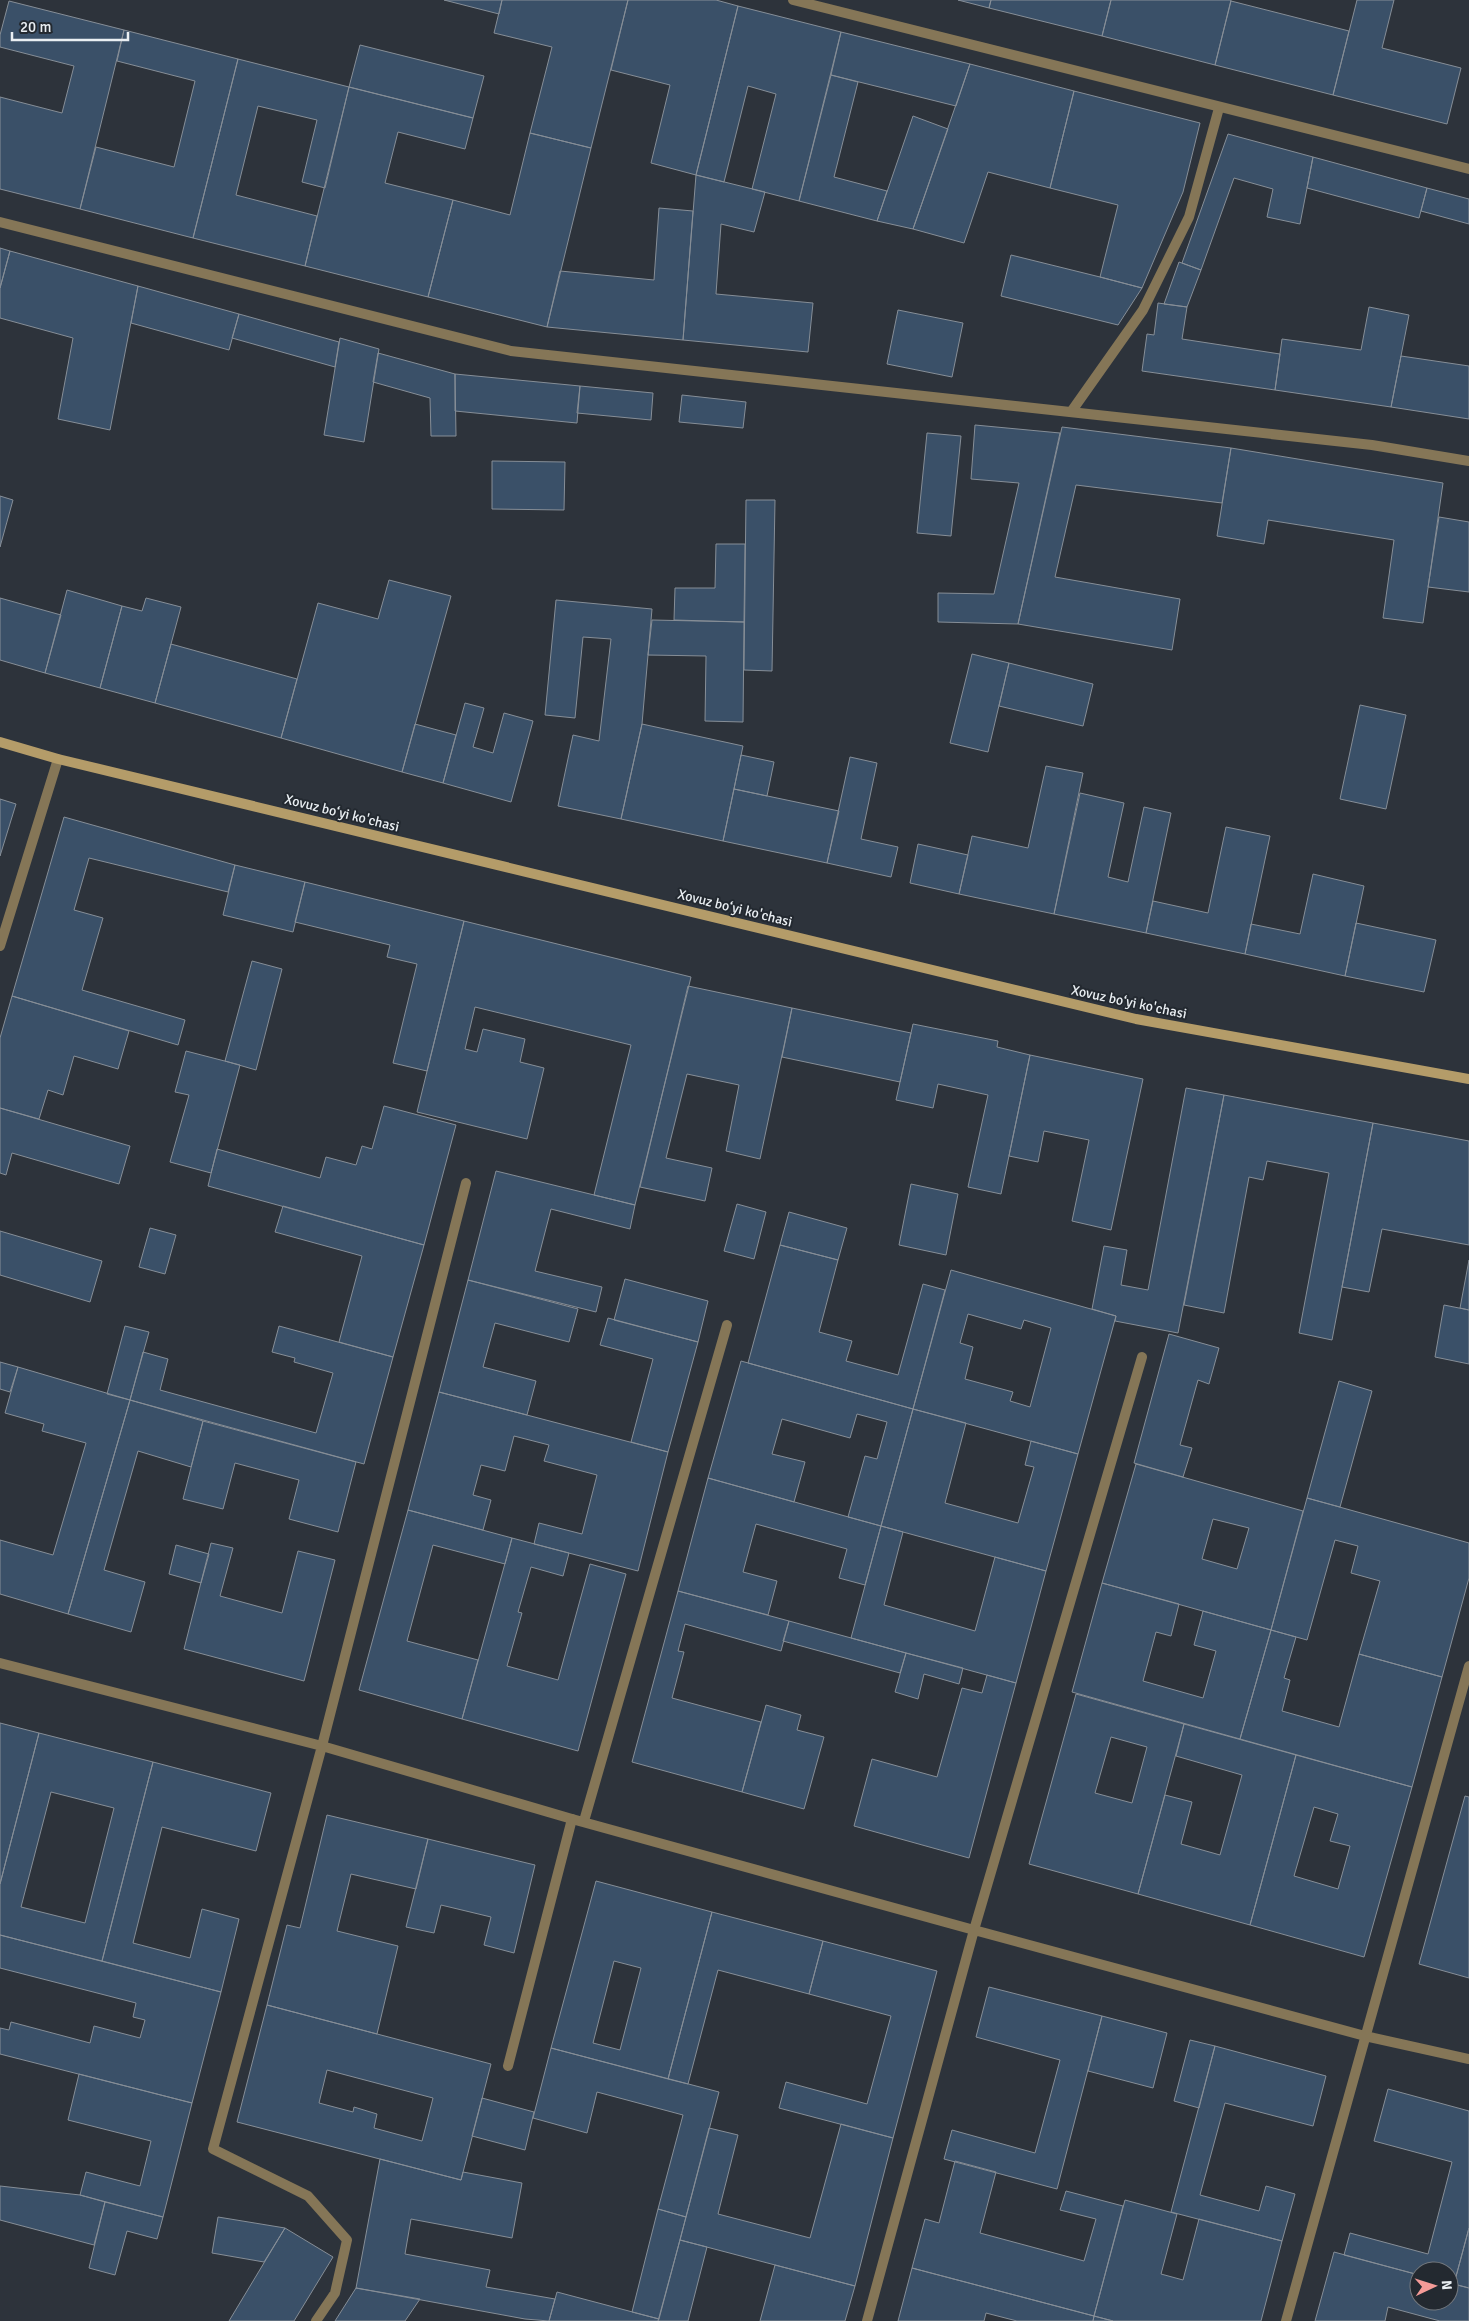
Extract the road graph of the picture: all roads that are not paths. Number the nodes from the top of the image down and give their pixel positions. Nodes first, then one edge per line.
1 (793, 0) edge
2 (1219, 108) junction
3 (1469, 169) edge
4 (0, 222) edge
5 (1070, 412) junction
6 (1469, 461) edge
7 (0, 742) edge
8 (58, 759) junction
9 (0, 946) edge
10 (1469, 1079) edge
11 (466, 1183) dead end
12 (727, 1325) dead end
13 (1142, 1357) dead end
14 (0, 1663) edge
15 (1469, 1666) edge
16 (322, 1746) junction
17 (572, 1819) junction
18 (584, 1821) junction
19 (974, 1930) junction
20 (1365, 2036) junction
21 (1469, 2059) edge
22 (508, 2066) dead end
23 (316, 2321) edge
24 (867, 2321) edge
25 (1286, 2321) edge

1 - 2 street
2 - 3 street
2 - 5 street
4 - 5 street
5 - 6 street
7 - 8 main road, Xovuz bo‘yi ko'chasi
8 - 9 street
8 - 10 main road, Xovuz bo‘yi ko'chasi
11 - 16 street
12 - 18 street
13 - 19 street
14 - 16 street
15 - 20 street
16 - 17 street
16 - 23 street
17 - 18 street
17 - 22 street
18 - 19 street
19 - 20 street
19 - 24 street
20 - 21 street
20 - 25 street

